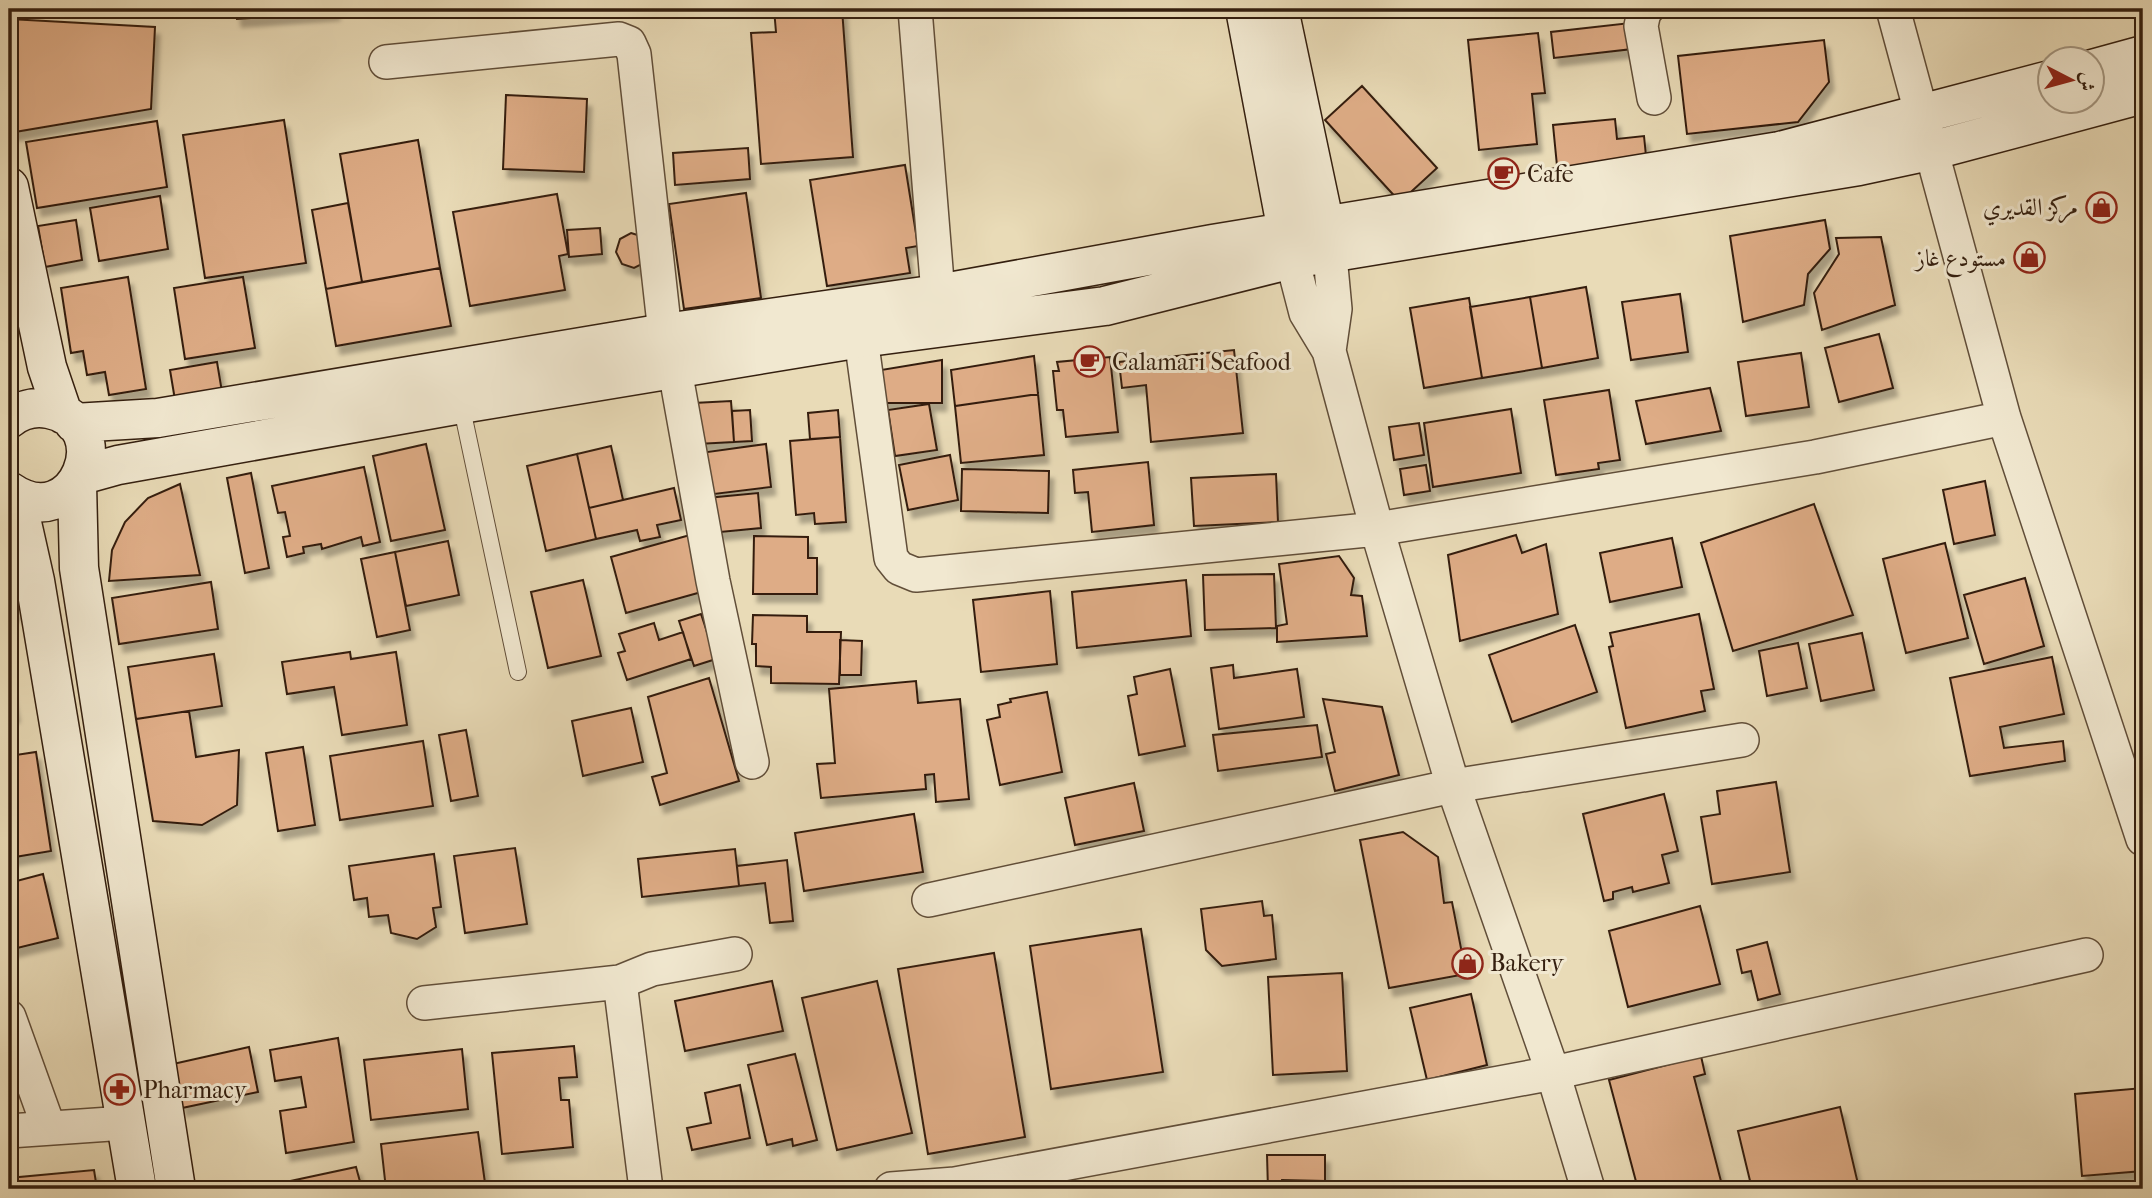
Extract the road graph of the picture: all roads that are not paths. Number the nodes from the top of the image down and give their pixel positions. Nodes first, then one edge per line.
1 (915, 9) edge
2 (1245, 9) edge
3 (1279, 9) edge
4 (1647, 9) edge
5 (1893, 9) edge
6 (2143, 55) edge
7 (386, 62) dead end
8 (2106, 65) edge
9 (2036, 86) edge
10 (2143, 94) edge
11 (1654, 98) dead end
12 (1927, 133) junction
13 (9, 187) edge
14 (1328, 241) junction
15 (1289, 246) junction
16 (938, 294) junction
17 (665, 333) junction
18 (861, 338) junction
19 (1329, 351) junction
20 (675, 370) junction
21 (461, 404) junction
22 (69, 418) junction
23 (2004, 418) junction
24 (9, 419) edge
25 (79, 480) junction
26 (12, 493) edge
27 (1377, 529) junction
28 (518, 673) dead end
29 (1742, 740) dead end
30 (752, 762) dead end
31 (1453, 786) junction
32 (2143, 839) edge
33 (929, 900) dead end
34 (735, 954) dead end
35 (2086, 955) dead end
36 (620, 982) junction
37 (424, 1003) dead end
38 (9, 1017) edge
39 (1553, 1073) junction
40 (125, 1123) junction
41 (49, 1128) junction
42 (9, 1131) edge
43 (137, 1189) edge
44 (176, 1189) edge
45 (646, 1189) edge
46 (891, 1189) edge
47 (1588, 1189) edge

1 - 16 street
2 - 15 street
3 - 14 street
4 - 11 street
5 - 12 street
6 - 8 street
7 - 17 street
9 - 12 street
10 - 12 street
12 - 14 street
12 - 23 street
13 - 22 street
14 - 15 street
14 - 19 street
15 - 16 street
15 - 18 street
15 - 19 street
16 - 17 street
17 - 22 street
18 - 20 street
18 - 27 street
19 - 27 street
20 - 21 street
20 - 30 street
21 - 25 street
21 - 28 lane
22 - 24 street
22 - 25 street
23 - 27 street
23 - 32 street
25 - 26 street
25 - 44 street
26 - 40 street
27 - 31 street
29 - 31 street
31 - 33 street
31 - 39 street
34 - 36 street
35 - 39 street
36 - 37 street
36 - 45 street
38 - 41 street
39 - 46 street
39 - 47 street
40 - 41 street
40 - 43 street
41 - 42 street

